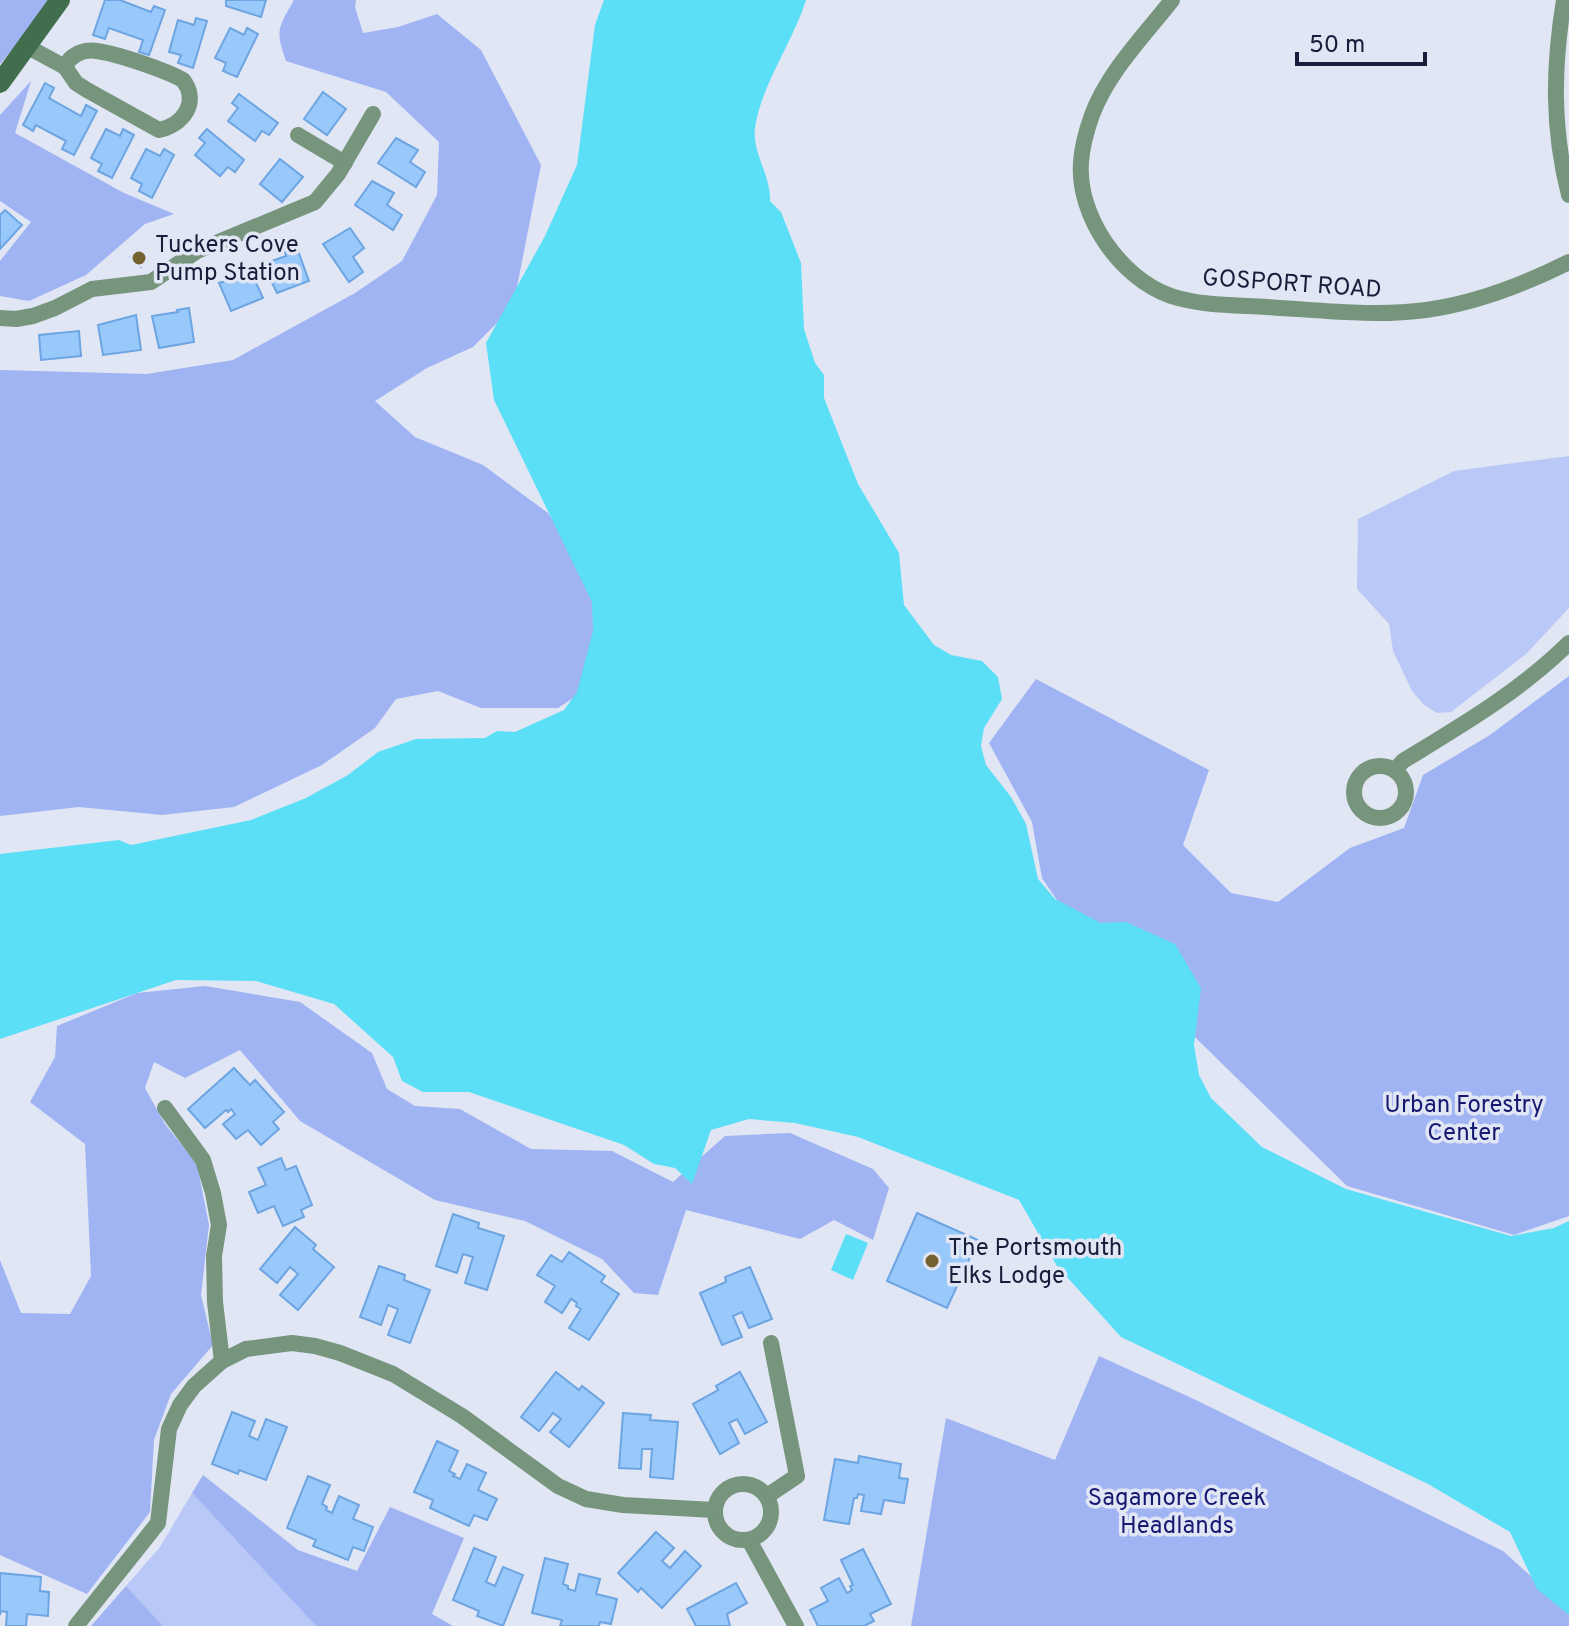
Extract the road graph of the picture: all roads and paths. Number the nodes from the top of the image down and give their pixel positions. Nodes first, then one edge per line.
1 (60, 0) edge
2 (1172, 0) edge
3 (1564, 0) edge
4 (28, 47) junction
5 (65, 67) junction
6 (0, 83) edge
7 (373, 114) dead end
8 (298, 135) dead end
9 (345, 163) junction
10 (1569, 195) edge
11 (1569, 262) edge
12 (0, 318) edge
13 (1569, 643) edge
14 (1395, 770) dead end
15 (165, 1108) dead end
16 (771, 1343) dead end
17 (222, 1361) junction
18 (767, 1496) junction
19 (714, 1510) junction
20 (749, 1540) junction
21 (76, 1626) edge
22 (796, 1626) edge

1 - 4 main road
2 - 11 street, GOSPORT ROAD
3 - 10 street
4 - 5 street
4 - 6 main road
5 - 5 street
7 - 9 street
8 - 9 street
9 - 12 street
13 - 14 street
15 - 17 street
16 - 18 street
17 - 19 street
17 - 21 street
18 - 19 street
18 - 20 street
19 - 20 street
20 - 22 street

